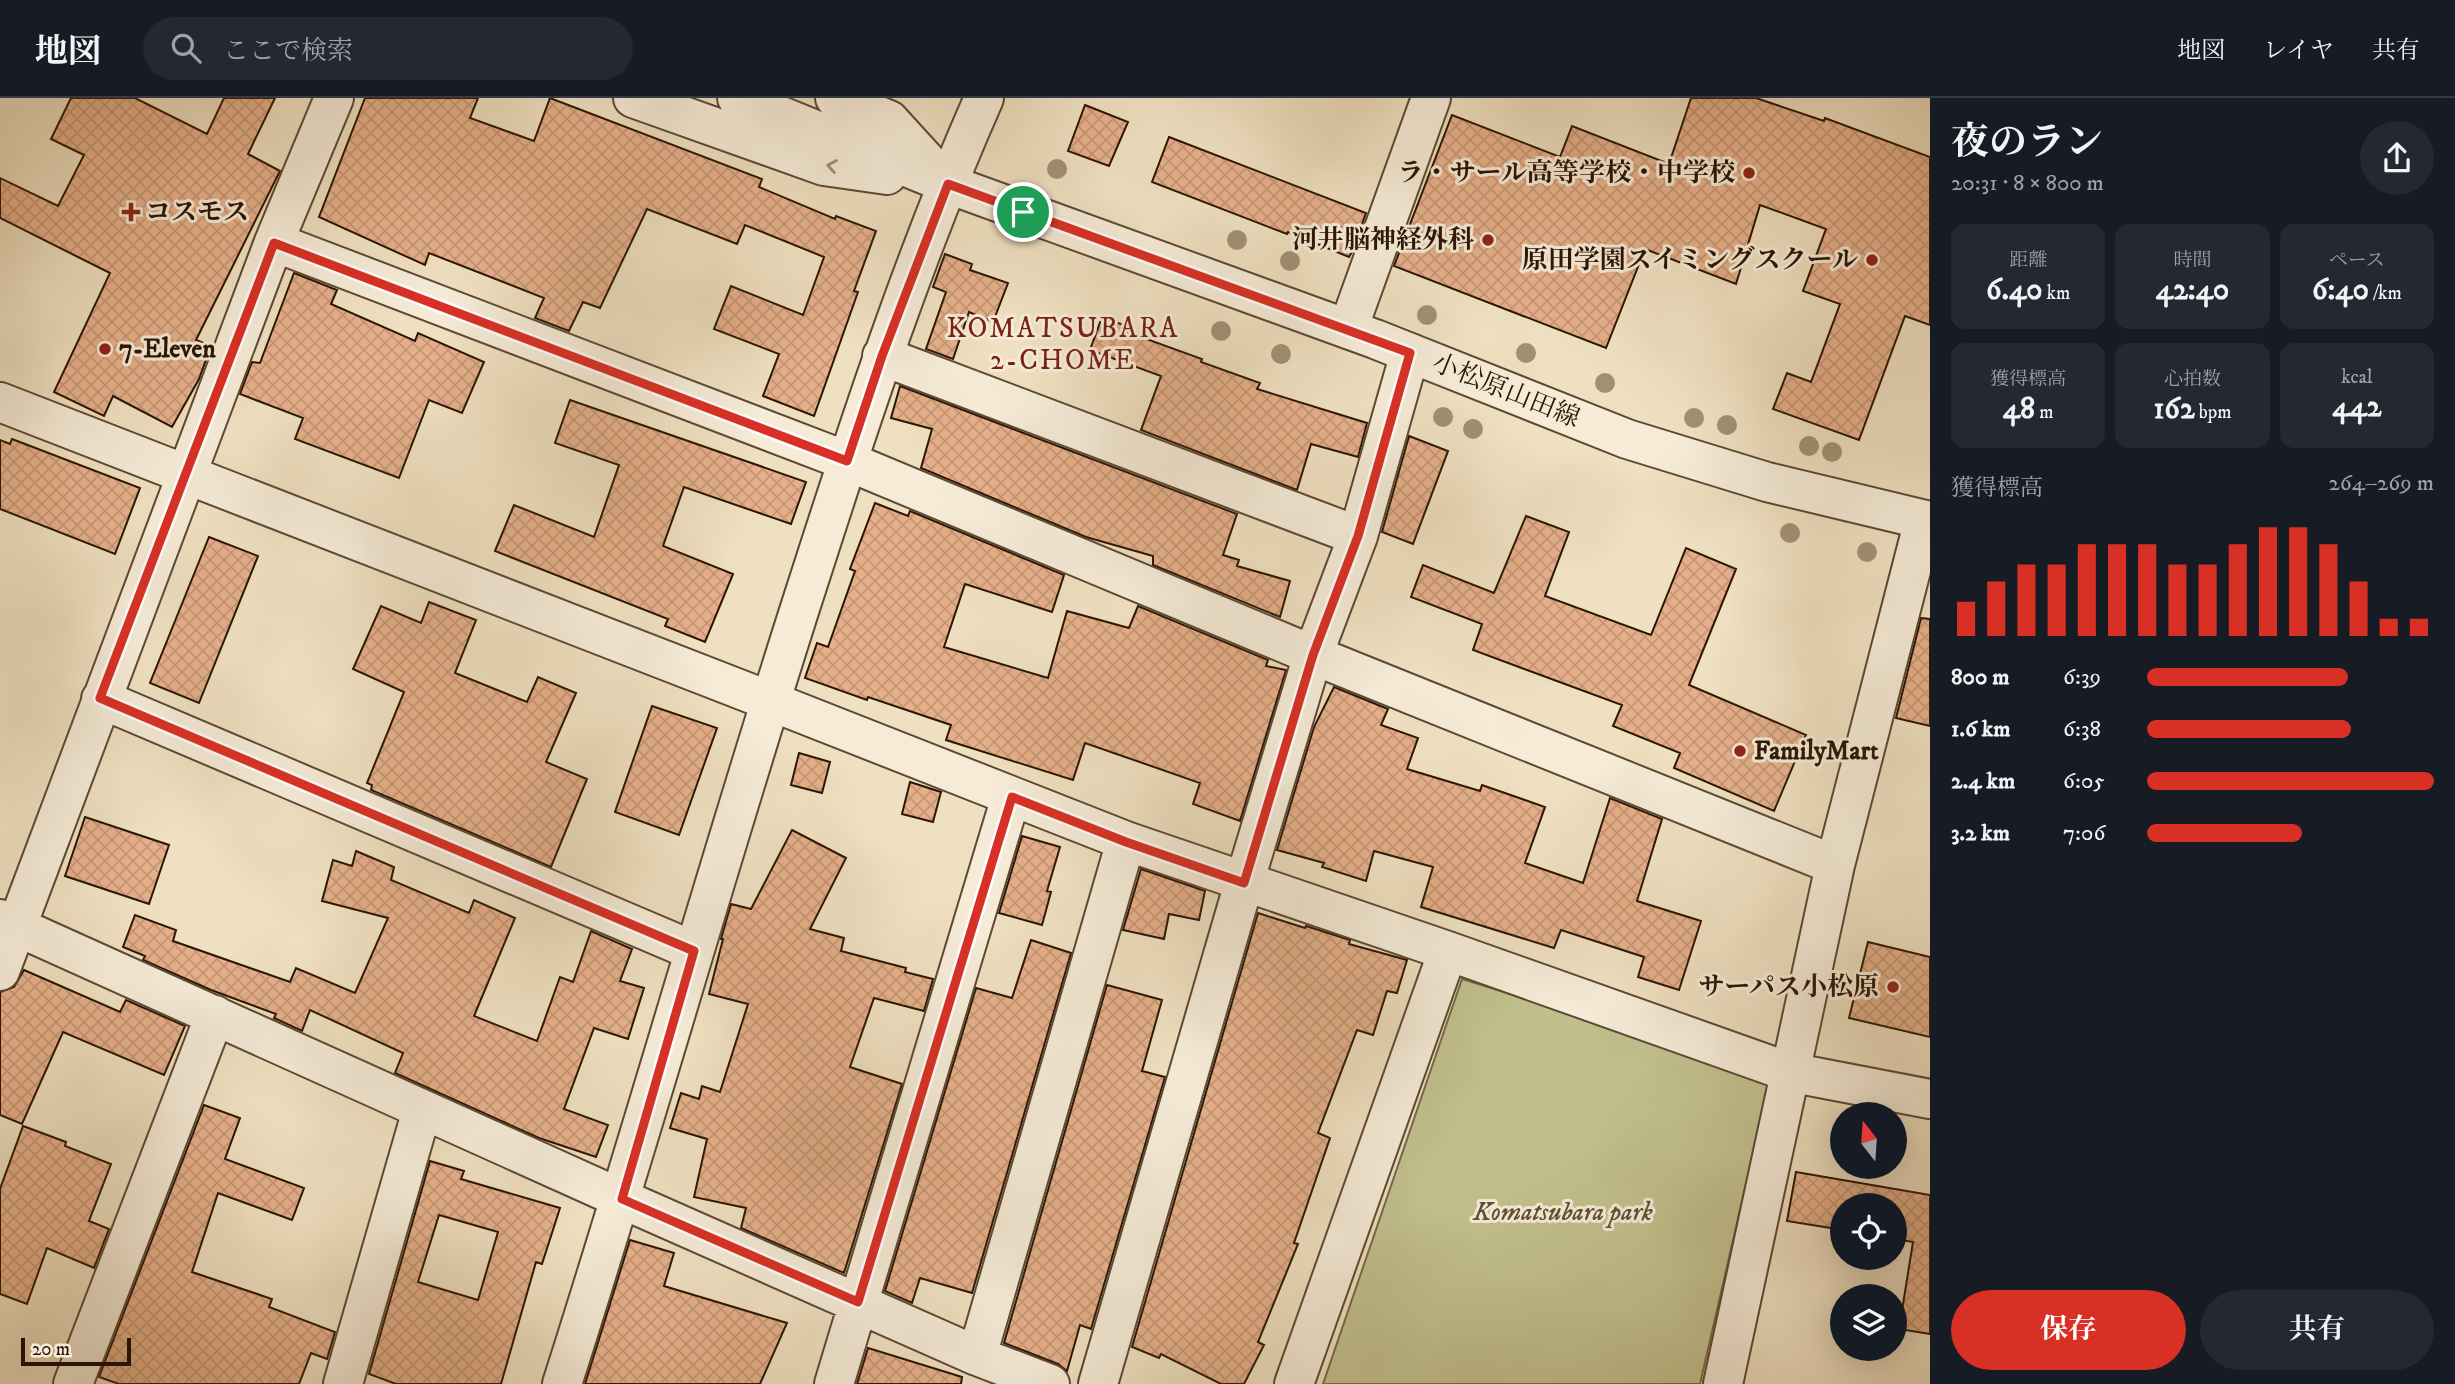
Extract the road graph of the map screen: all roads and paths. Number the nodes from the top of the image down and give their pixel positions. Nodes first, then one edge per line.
1 (334, 98) edge
2 (633, 98) edge
3 (737, 98) edge
4 (835, 98) edge
5 (984, 98) edge
6 (1431, 98) edge
7 (948, 184) junction
8 (274, 243) junction
9 (1348, 329) junction
10 (1410, 353) junction
11 (882, 356) junction
12 (0, 402) edge
13 (847, 461) junction
14 (186, 475) junction
15 (1928, 514) edge
16 (1358, 536) junction
17 (1313, 655) junction
18 (100, 698) junction
19 (770, 701) junction
20 (1012, 797) junction
21 (1126, 842) junction
22 (1835, 865) junction
23 (1244, 883) junction
24 (9, 923) edge
25 (694, 951) junction
26 (1448, 951) junction
27 (0, 971) edge
28 (215, 1015) junction
29 (1789, 1072) junction
30 (1930, 1099) edge
31 (422, 1110) junction
32 (622, 1199) junction
33 (858, 1302) junction
34 (977, 1356) junction
35 (73, 1384) edge
36 (343, 1384) edge
37 (562, 1384) edge
38 (834, 1384) edge
39 (1049, 1384) edge
40 (1098, 1384) edge
41 (1294, 1384) edge
42 (1723, 1384) edge

1 - 8 street
7 -> 2 street
3 - 7 street, 小松原山田線
4 - 7 street
5 - 7 street
6 - 9 street
7 - 9 street, 小松原山田線
7 - 11 street
8 - 13 street
8 - 14 street
9 - 10 street, 小松原山田線
10 - 15 street, 小松原山田線
10 - 16 street
11 - 13 street
11 - 16 street
12 - 14 street
13 - 17 street
13 - 19 street
14 - 18 street
14 - 19 street
15 - 22 street
16 - 17 street
17 - 22 street
17 - 23 street
18 - 24 street
18 - 25 street
19 - 20 street
19 - 25 street
20 - 21 street
20 - 33 street
21 - 23 street
21 - 34 street
22 - 29 street
23 - 26 street
23 - 40 street
24 - 27 street
24 - 28 street
25 - 32 street
26 - 29 street
26 - 41 street
28 - 31 street
28 - 35 street
29 - 30 street
29 - 42 street
31 - 32 street
31 - 36 street
32 - 33 street
32 - 37 street
33 - 34 street
33 - 38 street
34 - 39 street

